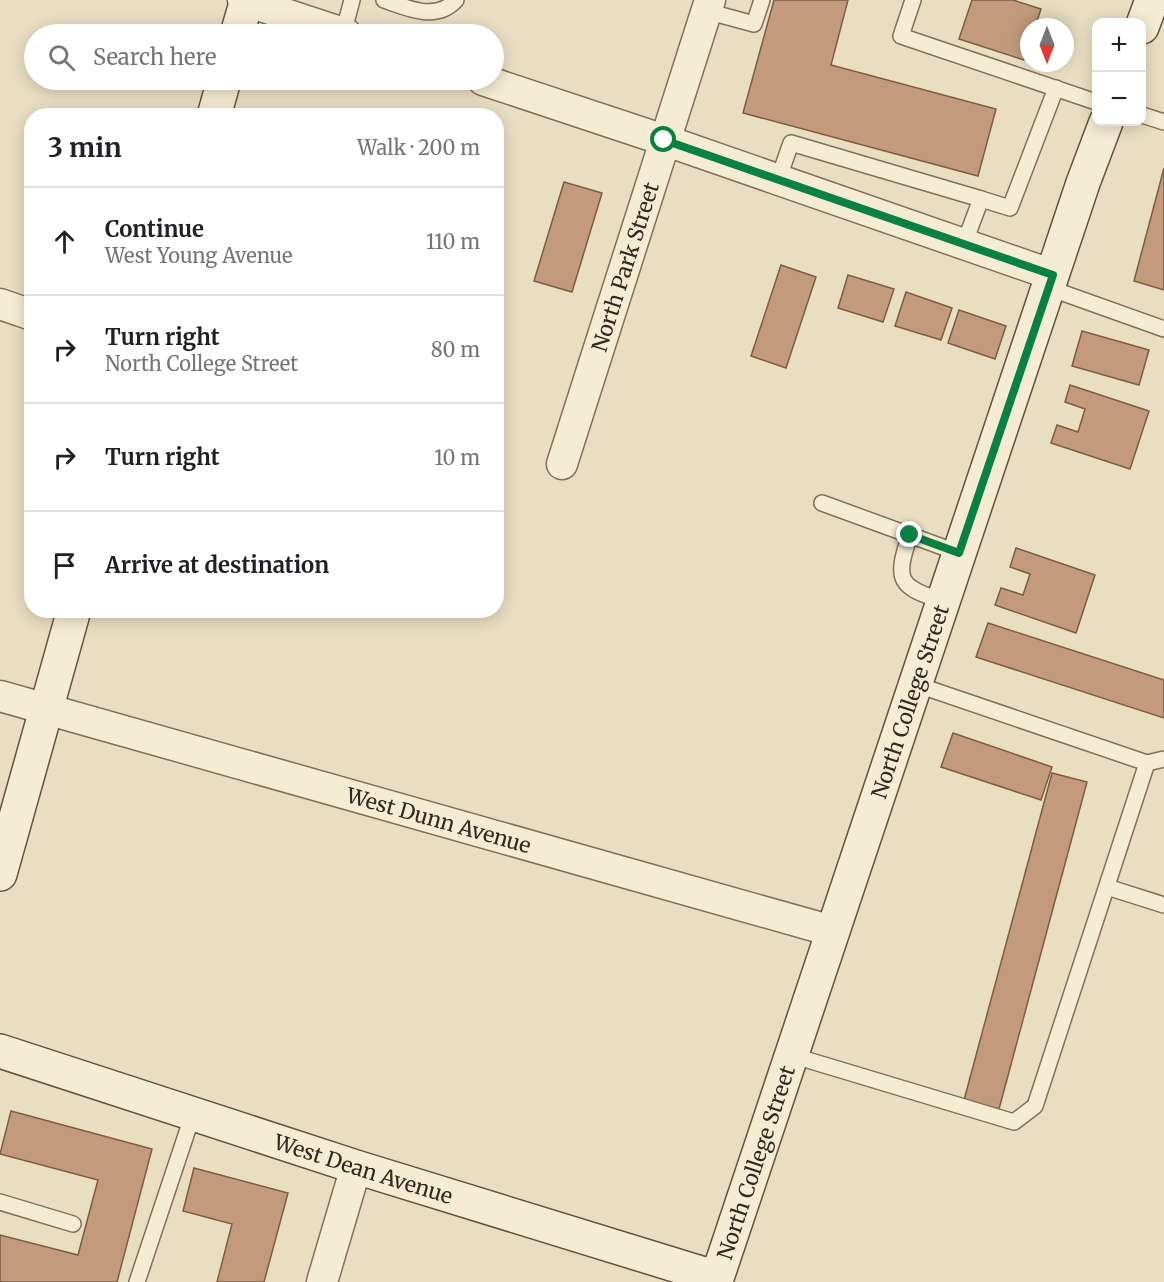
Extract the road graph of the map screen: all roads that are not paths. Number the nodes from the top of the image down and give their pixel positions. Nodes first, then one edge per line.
1 (246, 0) edge
2 (352, 0) edge
3 (384, 0) edge
4 (456, 0) edge
5 (762, 0) edge
6 (913, 0) edge
7 (1152, 0) edge
8 (708, 6) edge
9 (1145, 18) edge
10 (240, 24) edge
11 (316, 24) edge
12 (347, 24) edge
13 (504, 87) edge
14 (1056, 88) junction
15 (221, 90) edge
16 (1092, 101) edge
17 (216, 108) edge
18 (1146, 116) edge
19 (1164, 122) edge
20 (1105, 126) edge
21 (664, 140) junction
22 (778, 180) junction
23 (981, 199) junction
24 (964, 244) junction
25 (1051, 281) junction
26 (0, 304) edge
27 (24, 312) edge
28 (1164, 329) edge
29 (561, 464) dead end
30 (822, 504) dead end
31 (910, 535) junction
32 (959, 553) junction
33 (943, 601) junction
34 (72, 618) edge
35 (915, 684) junction
36 (0, 696) edge
37 (46, 712) junction
38 (1164, 759) edge
39 (1147, 763) junction
40 (0, 874) edge
41 (1107, 887) junction
42 (1164, 905) edge
43 (832, 931) junction
44 (0, 1051) edge
45 (791, 1054) junction
46 (193, 1114) junction
47 (356, 1167) junction
48 (0, 1202) edge
49 (73, 1224) dead end
50 (721, 1281) edge
51 (137, 1282) edge
52 (322, 1282) edge

1 - 10 street
1 - 11 street
2 - 12 lane
3 - 4 lane
5 - 8 lane
6 - 14 lane
7 - 9 street
8 - 21 street, North Park Street
13 - 21 street
14 - 16 lane
14 - 23 lane
15 - 17 street
18 - 19 lane
20 - 25 street, North College Street
21 - 22 street
21 - 29 street, North Park Street
22 - 23 lane
22 - 24 street
23 - 24 lane
24 - 25 street
25 - 28 lane
25 - 32 street, North College Street
26 - 27 street
30 - 31 lane
31 - 32 lane
31 - 33 lane
32 - 33 street, North College Street
33 - 35 street, North College Street
34 - 37 street
35 - 39 lane
35 - 43 street, North College Street
36 - 37 street, West Dunn Avenue
37 - 40 street
37 - 43 street, West Dunn Avenue
38 - 39 lane
39 - 41 lane
41 - 42 lane
41 - 45 lane
43 - 45 street, North College Street
44 - 46 street, West Dean Avenue
45 - 50 street, North College Street
46 - 47 street, West Dean Avenue
46 - 51 lane
47 - 50 street, West Dean Avenue
47 - 52 street
48 - 49 lane

